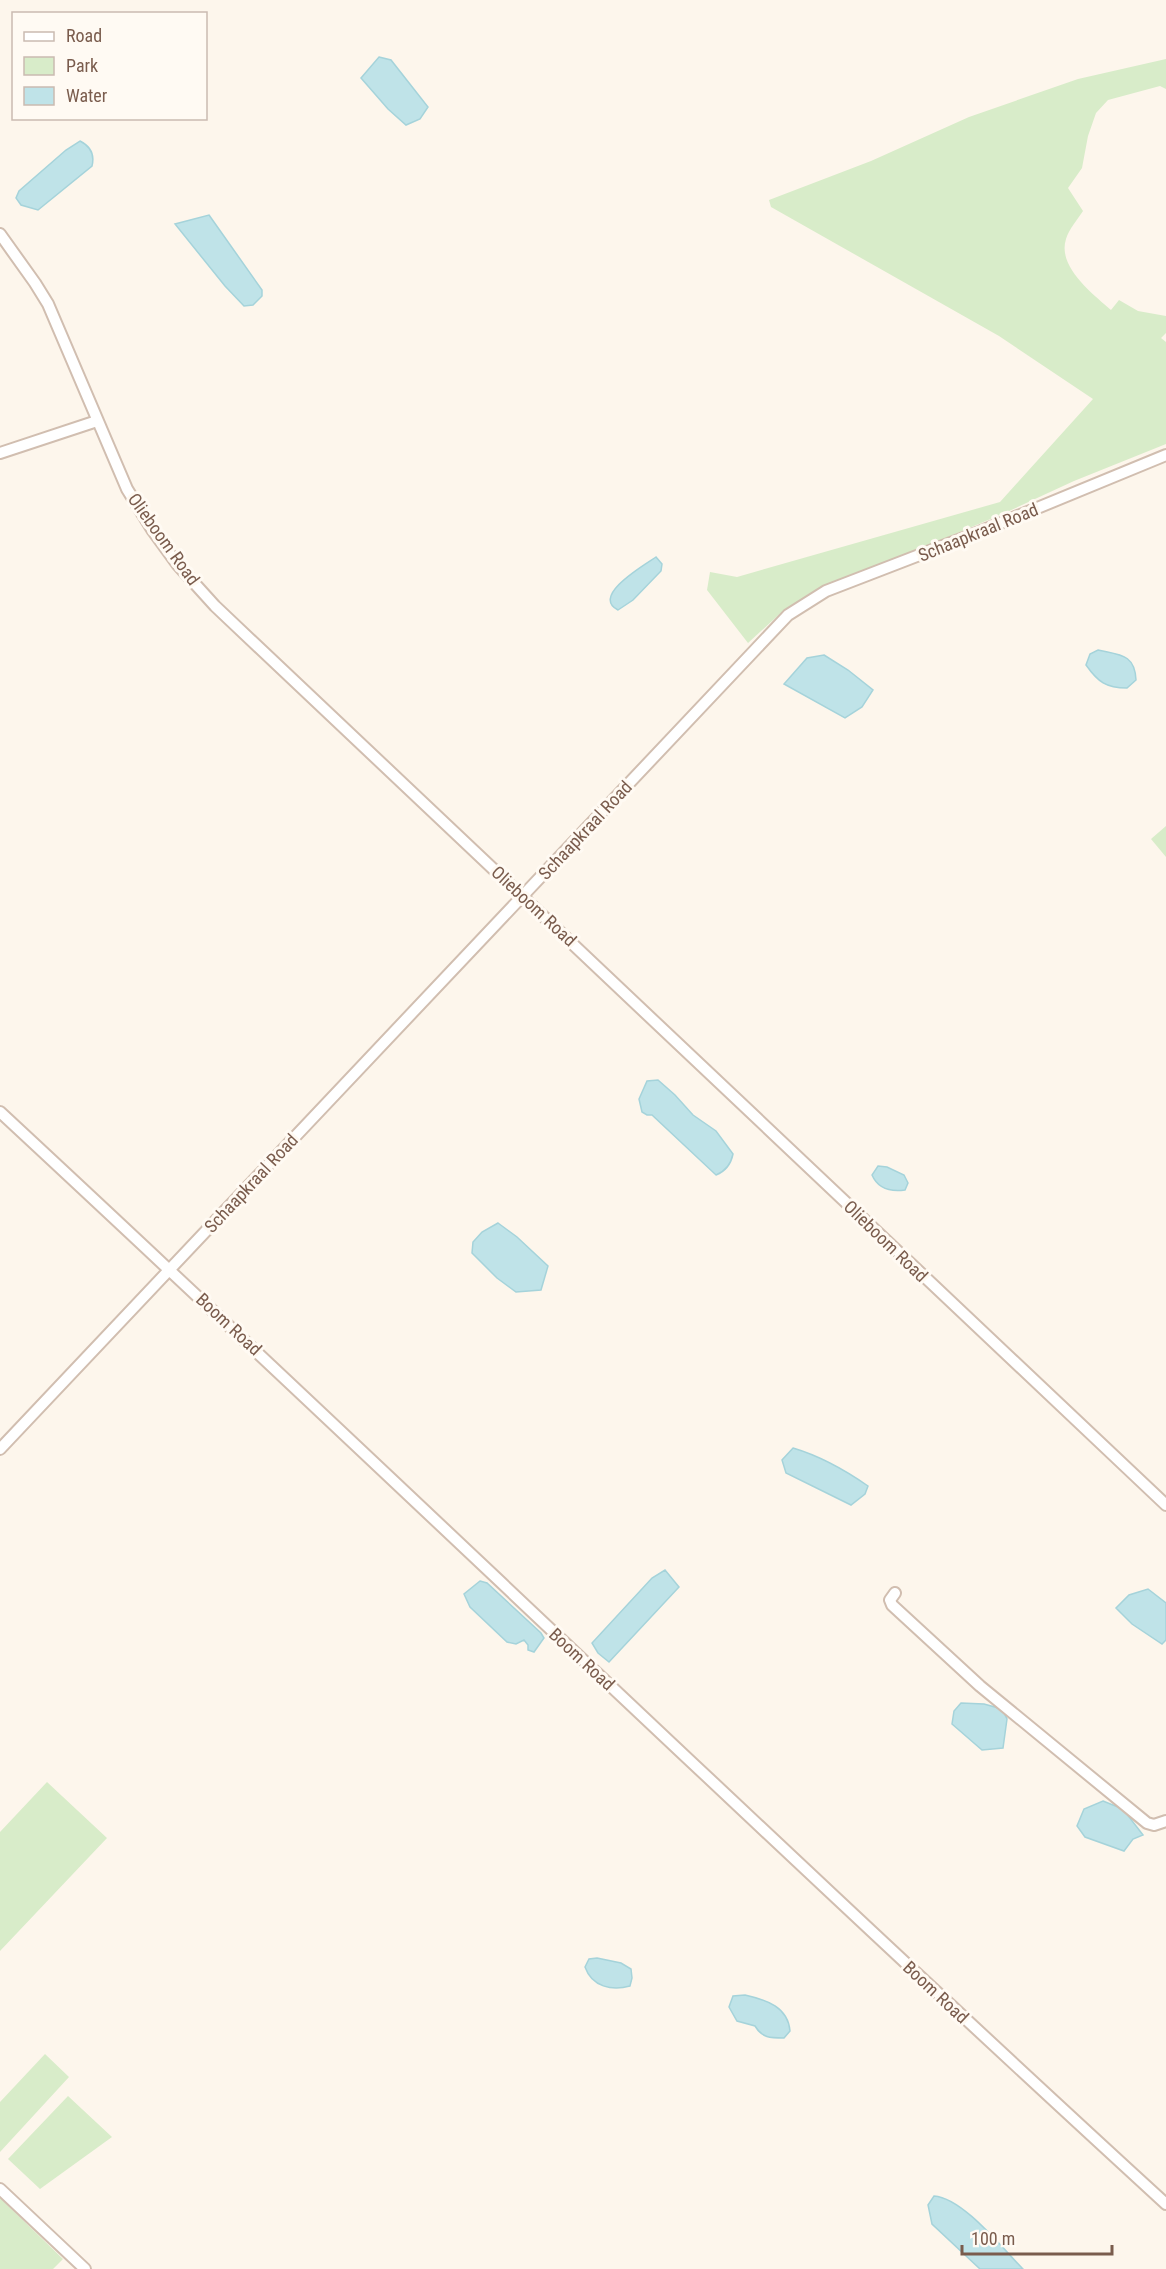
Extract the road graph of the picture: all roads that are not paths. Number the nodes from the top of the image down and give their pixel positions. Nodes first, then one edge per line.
1 (0, 234) edge
2 (97, 421) junction
3 (0, 453) edge
4 (1166, 455) edge
5 (523, 896) junction
6 (0, 1112) edge
7 (170, 1269) junction
8 (0, 1449) edge
9 (1166, 1505) edge
10 (895, 1593) dead end
11 (1166, 1821) edge
12 (0, 2189) edge
13 (1166, 2204) edge
14 (86, 2269) edge

1 - 2 street, Olieboom Road
2 - 3 street
2 - 5 street, Olieboom Road
4 - 5 street, Schaapkraal Road
5 - 7 street, Schaapkraal Road
5 - 9 street, Olieboom Road
6 - 7 street, Boom Road
7 - 8 street, Schaapkraal Road
7 - 13 street, Boom Road
10 - 11 street
12 - 14 street

